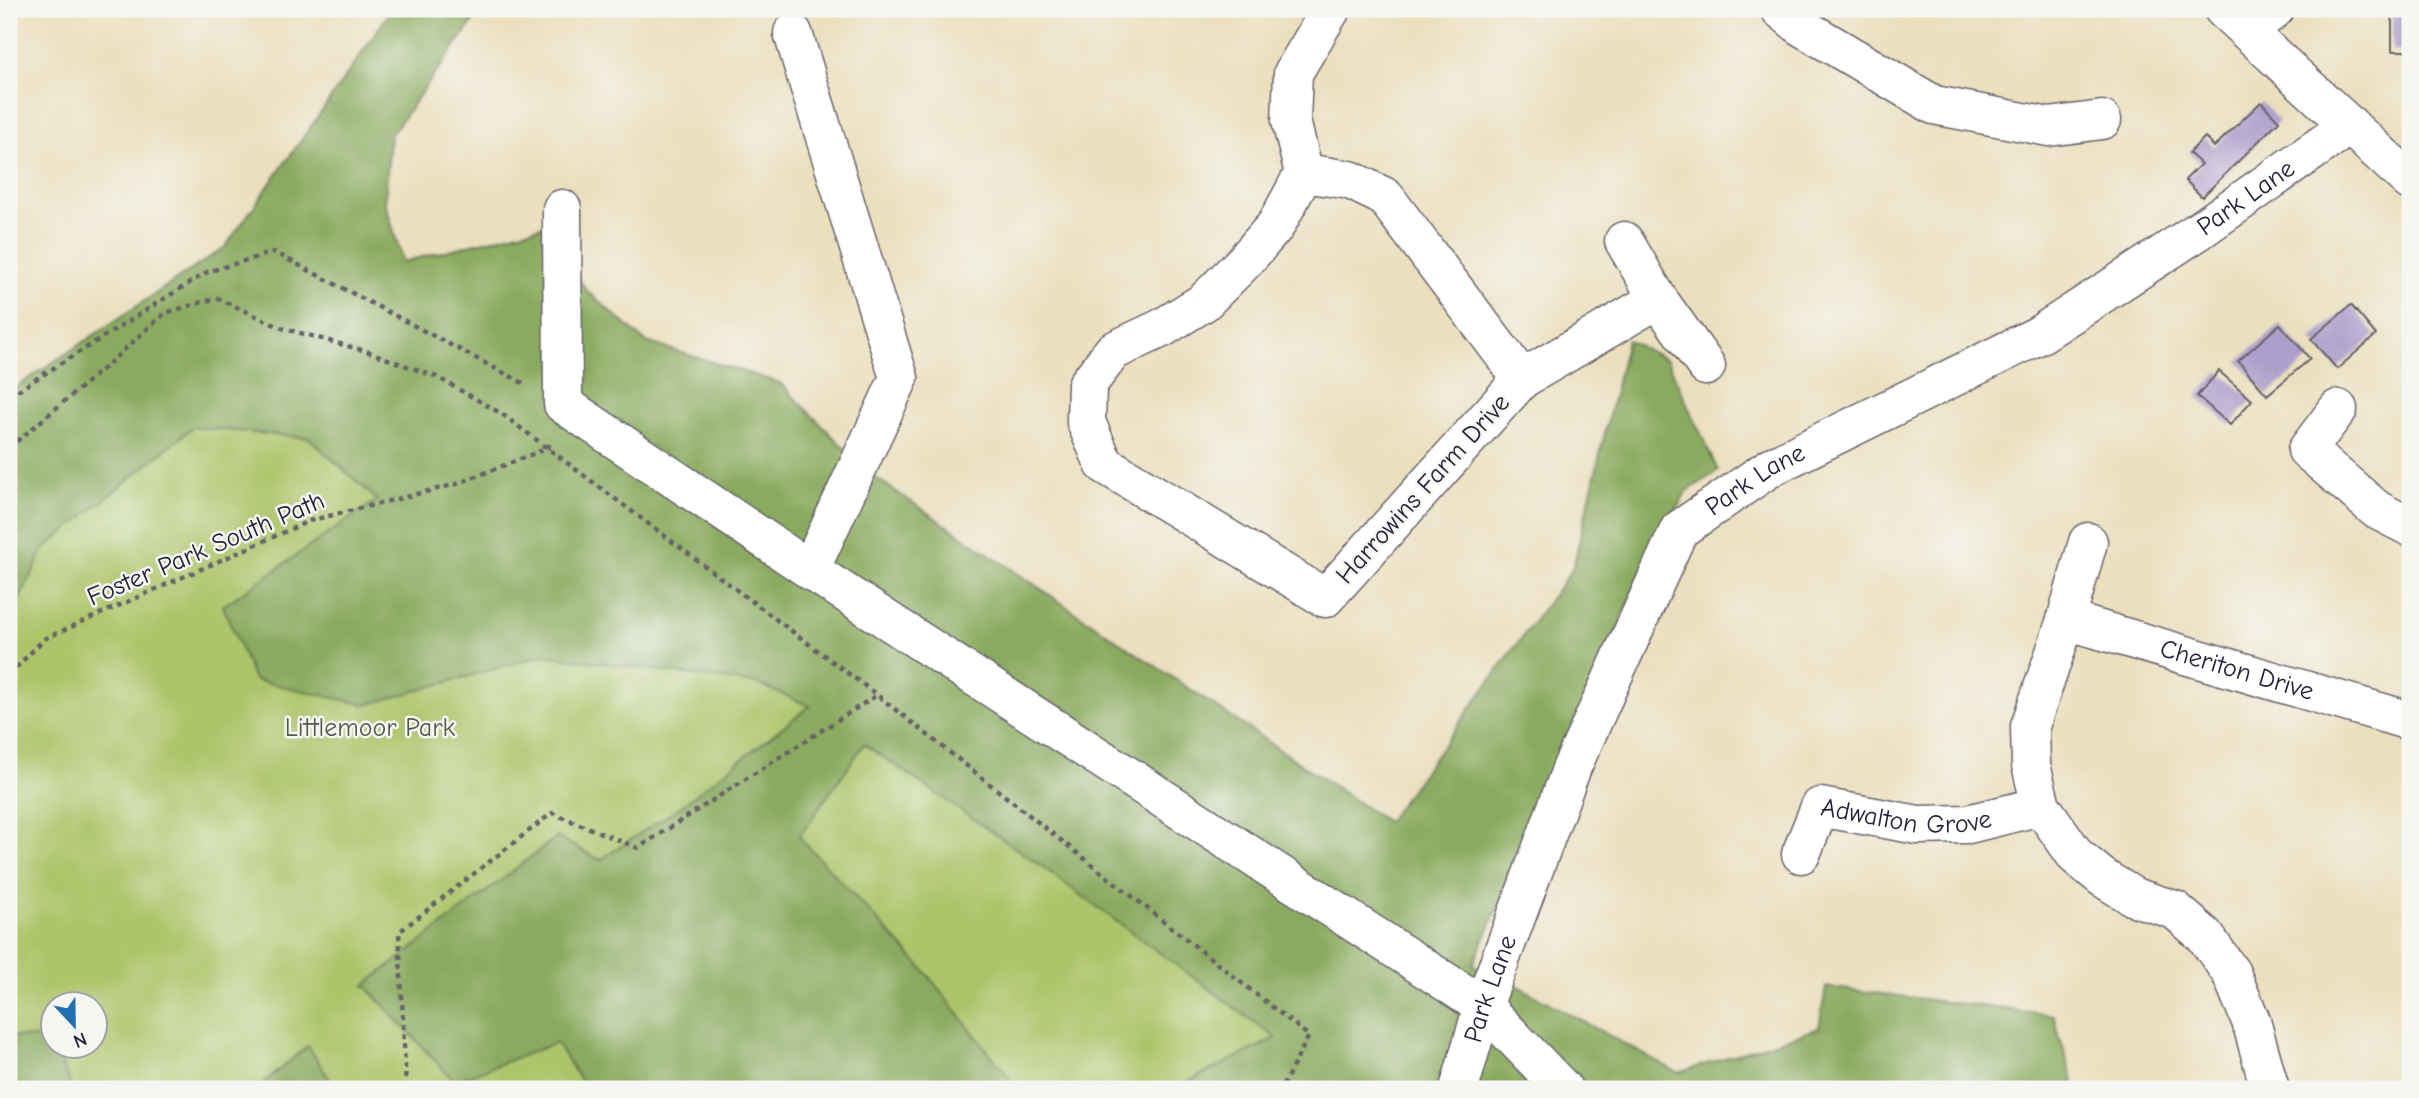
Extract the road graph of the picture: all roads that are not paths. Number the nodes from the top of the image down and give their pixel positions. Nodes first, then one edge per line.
1 (1331, 9) edge
2 (1780, 9) edge
3 (2249, 16) edge
4 (793, 33) dead end
5 (2102, 120) dead end
6 (2350, 125) junction
7 (1304, 173) junction
8 (2410, 181) edge
9 (562, 209) dead end
10 (1624, 241) dead end
11 (1658, 299) junction
12 (1706, 366) dead end
13 (1522, 379) junction
14 (2339, 410) dead end
15 (2410, 527) edge
16 (2088, 542) dead end
17 (810, 570) junction
18 (2066, 620) junction
19 (2410, 721) edge
20 (2040, 806) junction
21 (1801, 854) dead end
22 (1483, 1006) junction
23 (1459, 1089) edge
24 (1563, 1089) edge
25 (2270, 1089) edge

1 - 7 street
2 - 5 street
3 - 6 street
4 - 17 street
6 - 8 street
6 - 22 street, Park Lane
7 - 13 street, Harrowins Farm Drive
7 - 13 street, Harrowins Farm Drive
9 - 17 street
10 - 11 street
11 - 12 street
11 - 13 street
14 - 15 street
16 - 18 street
17 - 22 street
18 - 19 street, Cheriton Drive
18 - 20 street
20 - 21 street, Adwalton Grove
20 - 25 street
22 - 23 street, Park Lane
22 - 24 street

